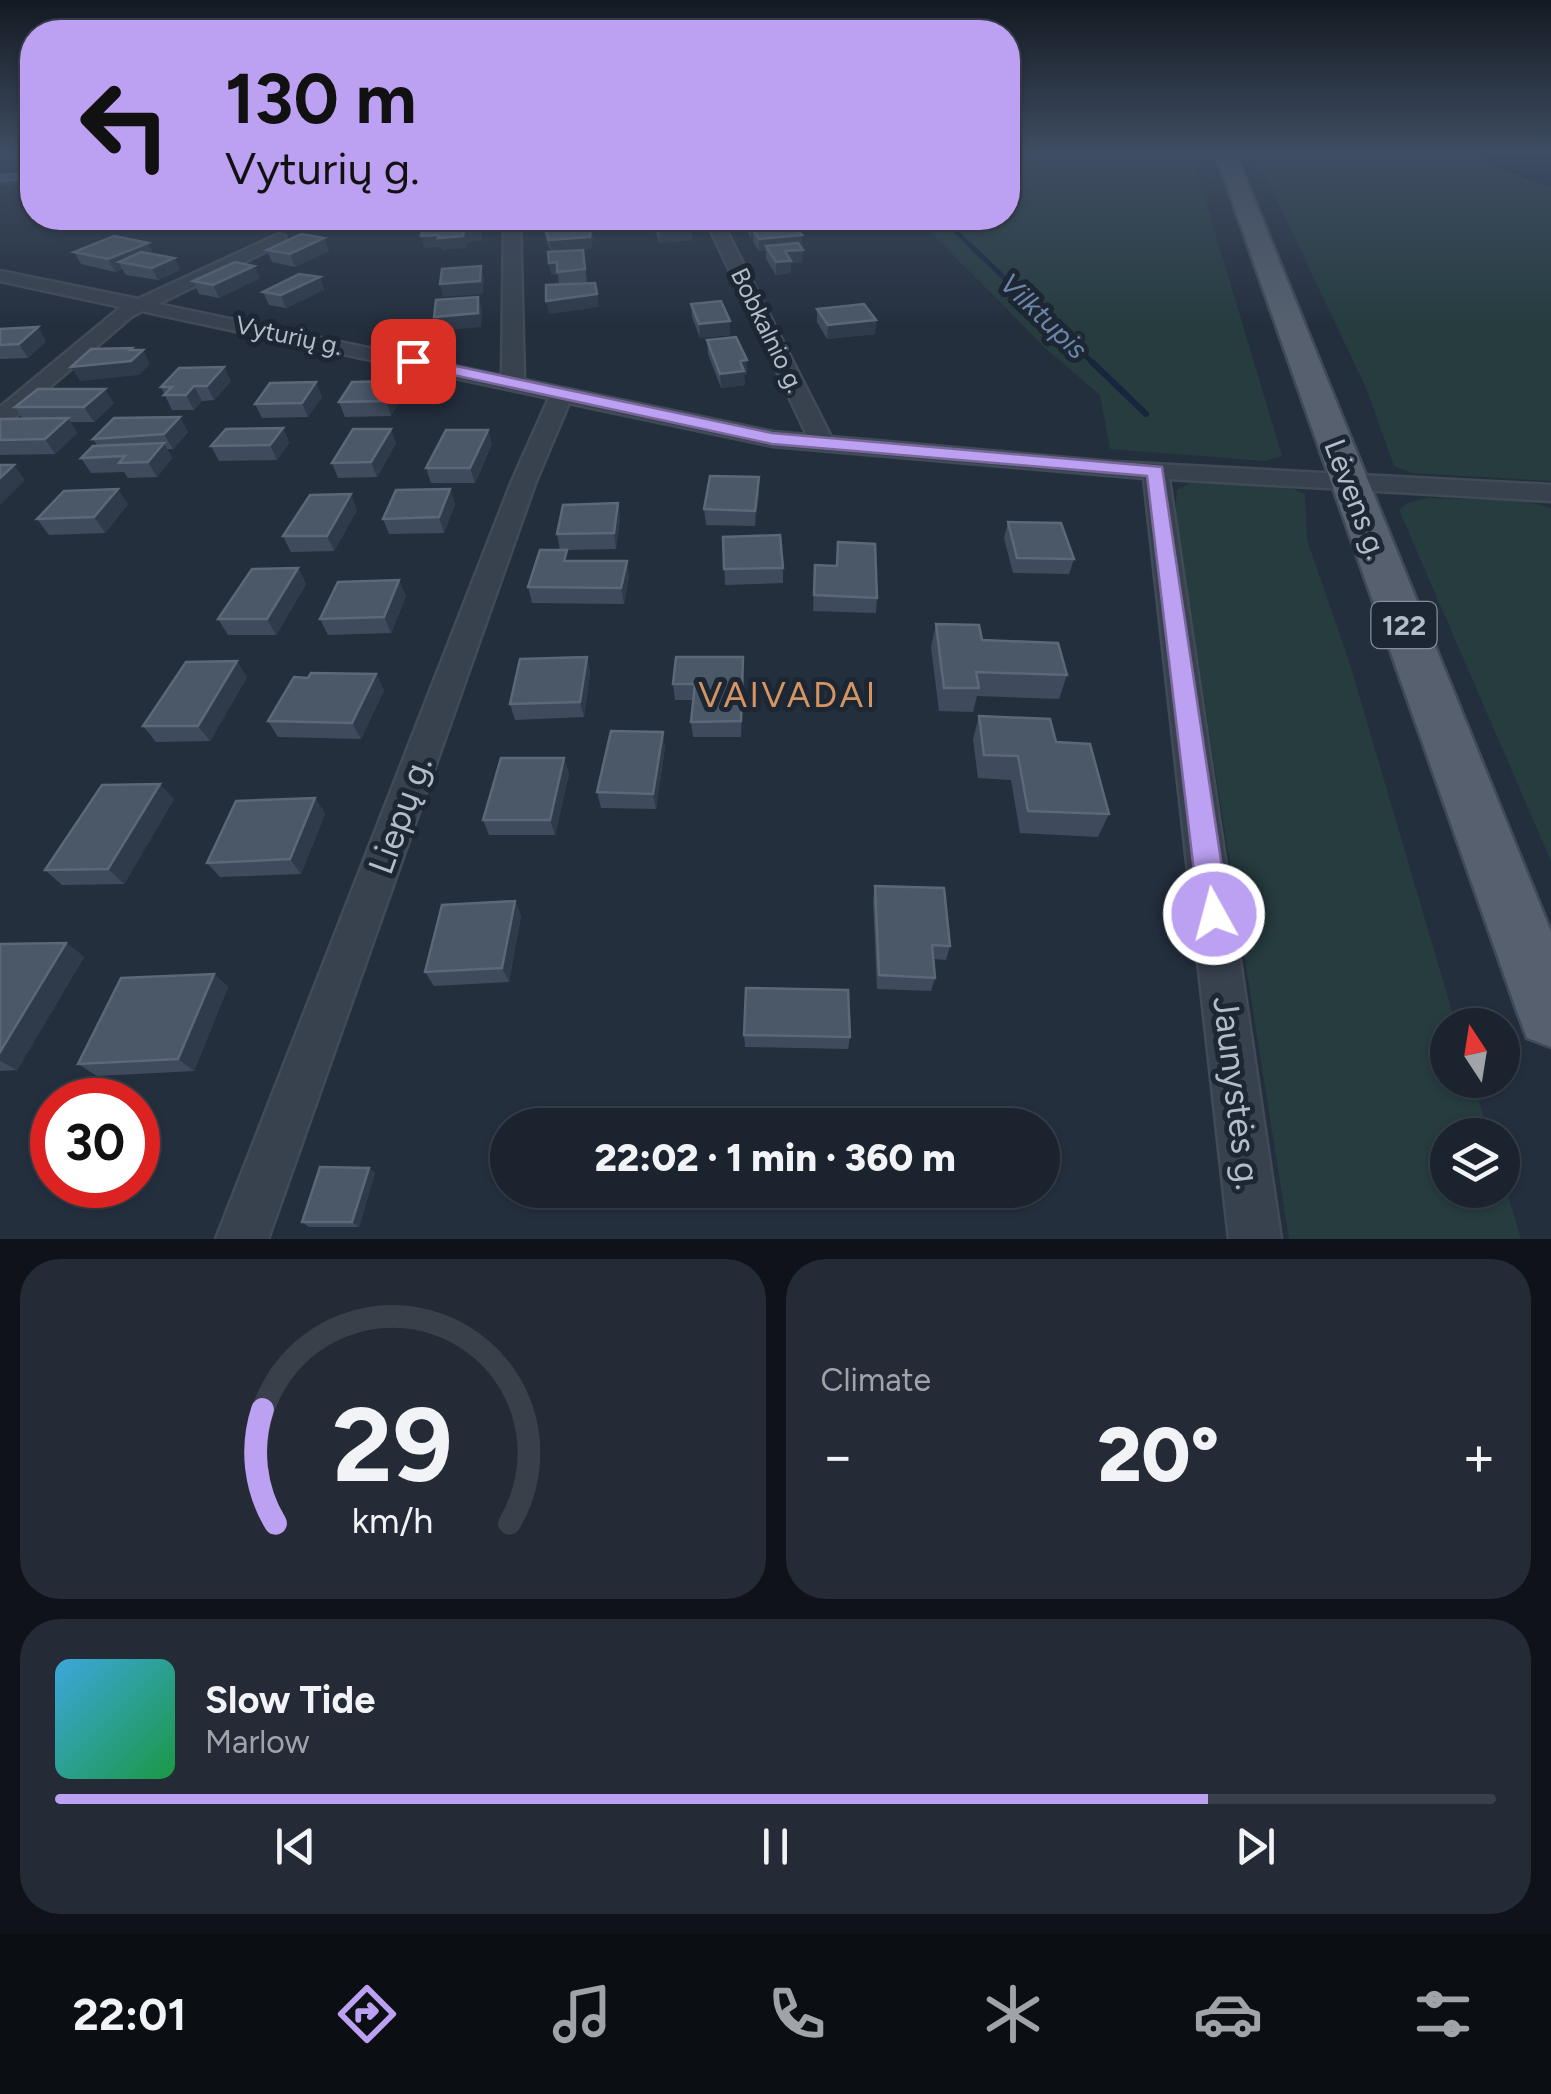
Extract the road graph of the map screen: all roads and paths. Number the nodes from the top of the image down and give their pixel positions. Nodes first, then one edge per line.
1 (1246, 210) edge
2 (512, 230) edge
3 (719, 230) edge
4 (279, 239) edge
5 (0, 276) edge
6 (142, 304) junction
7 (513, 382) junction
8 (562, 393) junction
9 (0, 418) edge
10 (822, 442) junction
11 (1155, 471) junction
12 (1350, 484) junction
13 (1551, 493) edge
14 (1551, 1014) edge
15 (242, 1239) edge
16 (1256, 1239) edge

1 - 12 main road, Lėvens g. / 122
2 - 7 street
3 - 10 street, Bobkalnio g.
4 - 6 street
5 - 6 street, Vyturių g.
6 - 7 street, Vyturių g.
6 - 9 street
7 - 8 street, Vyturių g.
8 - 10 street, Vyturių g.
8 - 15 street, Liepų g.
10 - 11 street, Vyturių g.
11 - 12 street, Vyturių g.
11 - 16 street, Jaunystės g.
12 - 13 street, Vyturių g.
12 - 14 main road, Lėvens g. / 122

